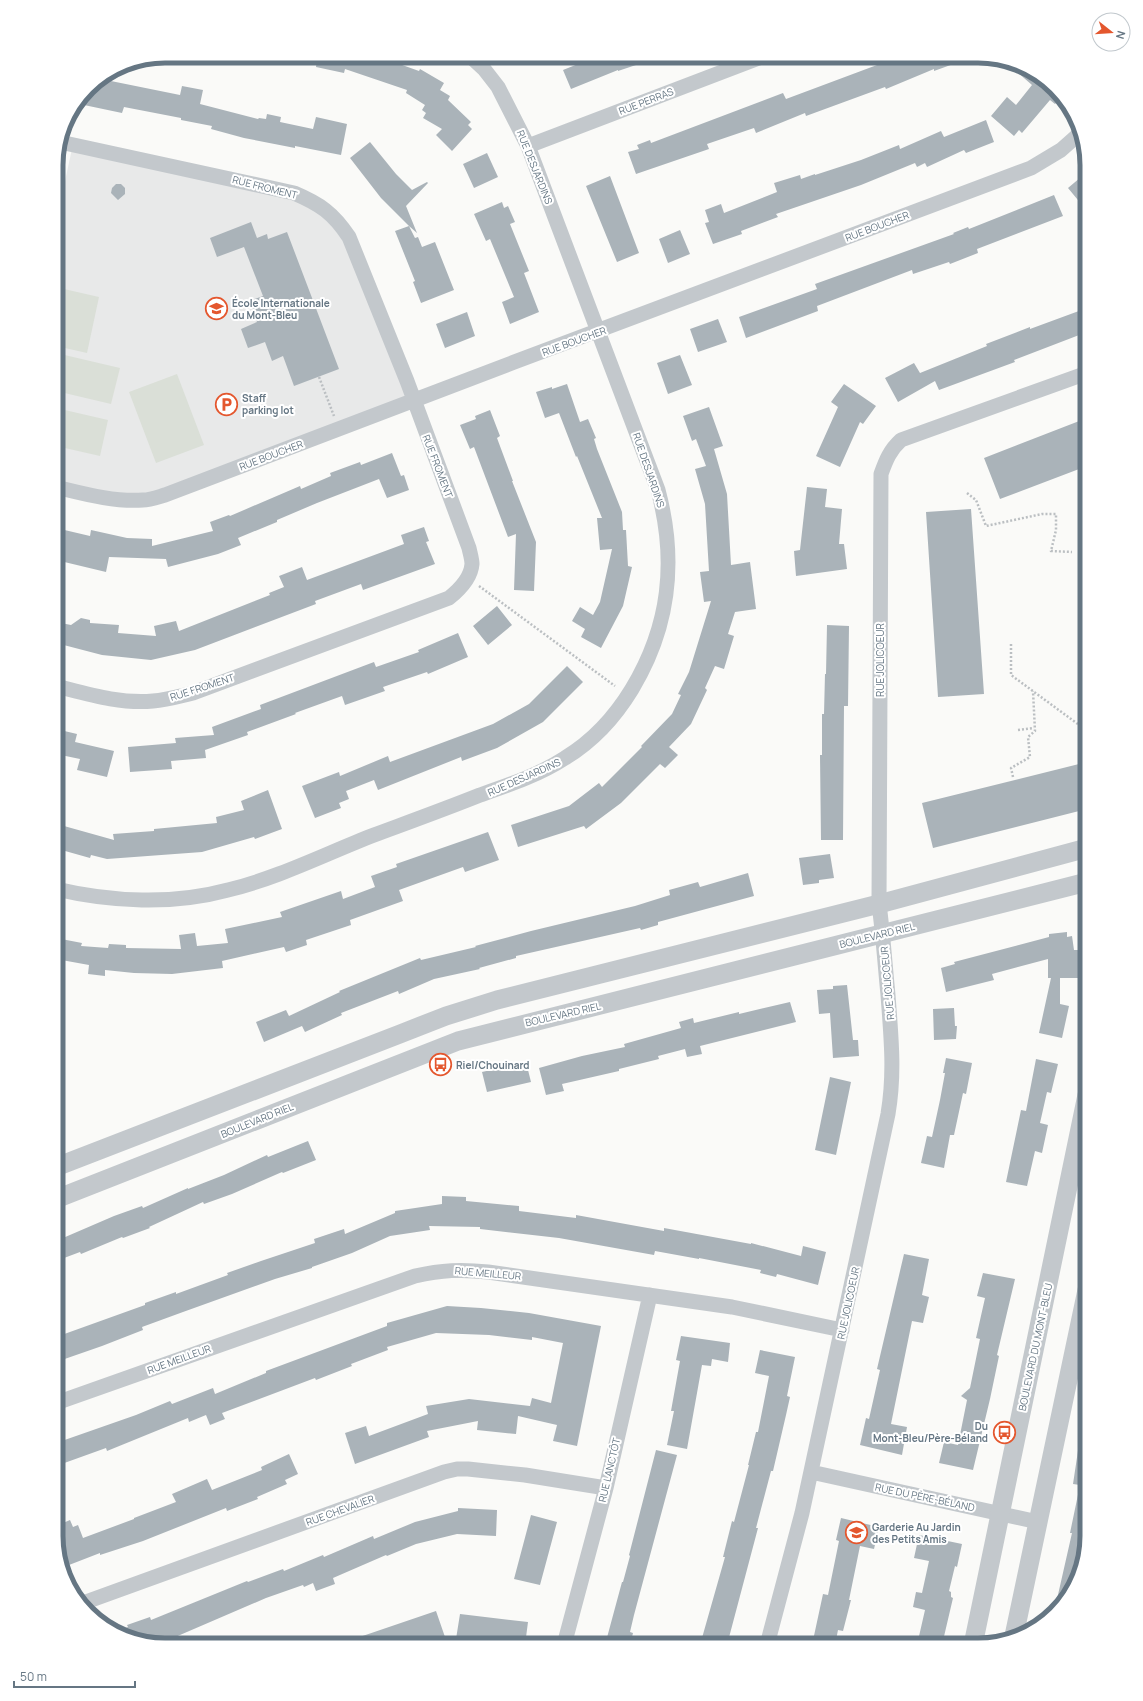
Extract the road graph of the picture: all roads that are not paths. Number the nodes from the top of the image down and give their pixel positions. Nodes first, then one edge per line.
1 (478, 63) edge
2 (746, 63) edge
3 (1076, 136) edge
4 (65, 143) edge
5 (528, 146) junction
6 (599, 332) junction
7 (1080, 375) edge
8 (414, 399) junction
9 (63, 489) edge
10 (63, 688) edge
11 (1080, 850) edge
12 (1080, 884) edge
13 (63, 890) edge
14 (879, 904) junction
15 (883, 934) junction
16 (400, 1034) junction
17 (409, 1059) junction
18 (1080, 1129) edge
19 (63, 1164) edge
20 (63, 1196) edge
21 (650, 1295) junction
22 (1080, 1323) edge
23 (842, 1330) junction
24 (63, 1401) edge
25 (811, 1472) junction
26 (606, 1488) junction
27 (1001, 1514) junction
28 (1038, 1522) junction
29 (87, 1601) edge
30 (1015, 1631) edge
31 (566, 1638) edge
32 (769, 1638) edge
33 (974, 1638) edge

1 - 5 street, RUE DESJARDINS
2 - 5 street, RUE PERRAS
3 - 6 street, RUE BOUCHER
4 - 8 street, RUE FROMENT
5 - 6 street, RUE DESJARDINS
6 - 8 street, RUE BOUCHER
6 - 13 street, RUE DESJARDINS
7 - 14 street, RUE JOLICOEUR
8 - 9 street, RUE BOUCHER
8 - 10 street, RUE FROMENT
11 - 14 street
12 - 15 street, BOULEVARD RIEL
14 - 15 street, RUE JOLICOEUR
14 - 16 street
15 - 17 street, BOULEVARD RIEL
15 - 23 street, RUE JOLICOEUR
16 - 17 street
16 - 19 street
17 - 20 street, BOULEVARD RIEL
18 - 27 street, BOULEVARD DU MONT-BLEU
21 - 23 street, RUE MEILLEUR
21 - 24 street, RUE MEILLEUR
21 - 26 street, RUE LANCTÔT
22 - 28 street
23 - 25 street, RUE JOLICOEUR
25 - 27 street, RUE DU PÈRE-BÉLAND
25 - 32 street, RUE JOLICOEUR
26 - 29 street, RUE CHEVALIER
26 - 31 street, RUE LANCTÔT
27 - 28 street, RUE DU PÈRE-BÉLAND
27 - 33 street, BOULEVARD DU MONT-BLEU
28 - 30 street

